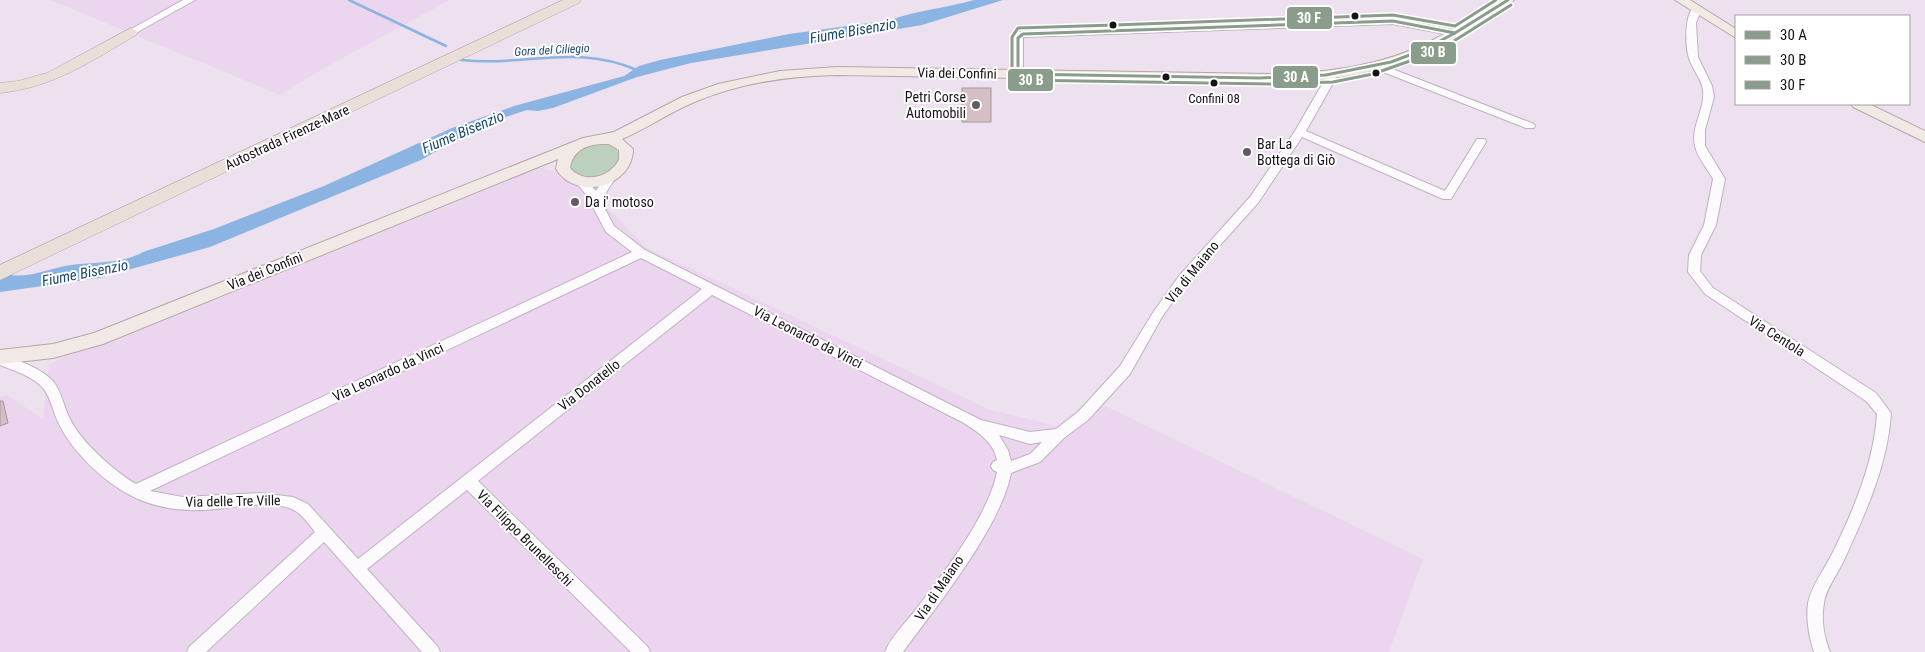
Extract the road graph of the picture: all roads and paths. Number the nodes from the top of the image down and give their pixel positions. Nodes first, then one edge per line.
1 (190, 0) edge
2 (559, 0) edge
3 (574, 0) edge
4 (1508, 0) edge
5 (1681, 0) edge
6 (1692, 5) edge
7 (131, 32) joint
8 (1456, 33) junction
9 (1735, 33) edge
10 (1377, 66) junction
11 (1018, 74) junction
12 (1332, 76) junction
13 (0, 88) edge
14 (1860, 105) edge
15 (664, 112) junction
16 (1530, 126) dead end
17 (1300, 132) junction
18 (1925, 136) edge
19 (608, 139) junction
20 (1482, 142) dead end
21 (573, 148) junction
22 (626, 149) junction
23 (525, 166) junction
24 (563, 169) junction
25 (610, 177) junction
26 (581, 181) junction
27 (597, 206) junction
28 (641, 253) junction
29 (3, 269) edge
30 (711, 289) junction
31 (0, 358) edge
32 (975, 423) junction
33 (1059, 434) junction
34 (1030, 438) junction
35 (1000, 448) junction
36 (1005, 468) junction
37 (468, 481) junction
38 (135, 491) junction
39 (325, 532) junction
40 (356, 568) junction
41 (195, 652) edge
42 (432, 652) edge
43 (642, 652) edge
44 (893, 652) edge
45 (1822, 652) edge

1 - 7 street
2 - 29 highway, Autostrada Firenze-Mare
3 - 29 highway, Autostrada Firenze-Mare
4 - 8 main road, Via dei Confini
5 - 6 main road
6 - 9 main road
6 - 45 street, Via Centola
7 - 13 highway
8 - 10 main road, Via dei Confini
8 - 11 street
10 - 12 main road, Via dei Confini
10 - 16 street
11 - 12 main road, Via dei Confini
11 - 15 main road, Via dei Confini
12 - 17 street, Via di Maiano
14 - 18 main road
15 - 19 main road, Via dei Confini
15 - 22 main road, Via dei Confini
17 - 20 street
17 - 33 street, Via di Maiano
19 - 21 main road, Via dei Confini
19 - 22 main road
21 - 23 main road, Via dei Confini
21 - 24 main road
22 - 25 main road, Via dei Confini
23 - 24 main road, Via dei Confini
23 - 31 main road, Via dei Confini
24 - 26 main road, Via dei Confini
25 - 26 main road
25 - 27 street
26 - 27 street, Via Leonardo da Vinci
27 - 28 street, Via Leonardo da Vinci
28 - 30 street, Via Leonardo da Vinci
28 - 38 street, Via Leonardo da Vinci
30 - 32 street, Via Leonardo da Vinci
30 - 37 street, Via Donatello
31 - 38 street, Via delle Tre Ville
32 - 34 street, Via di Maiano
32 - 35 street, Via di Maiano
32 - 36 street
33 - 34 street, Via di Maiano
33 - 36 street, Via di Maiano
34 - 35 street, Via di Maiano
35 - 36 street, Via di Maiano
36 - 44 street, Via di Maiano
37 - 40 street, Via Filippo Brunelleschi
37 - 43 street, Via Filippo Brunelleschi
38 - 39 street, Via delle Tre Ville
39 - 40 street, Via delle Tre Ville
39 - 41 street
40 - 42 street, Via delle Tre Ville

